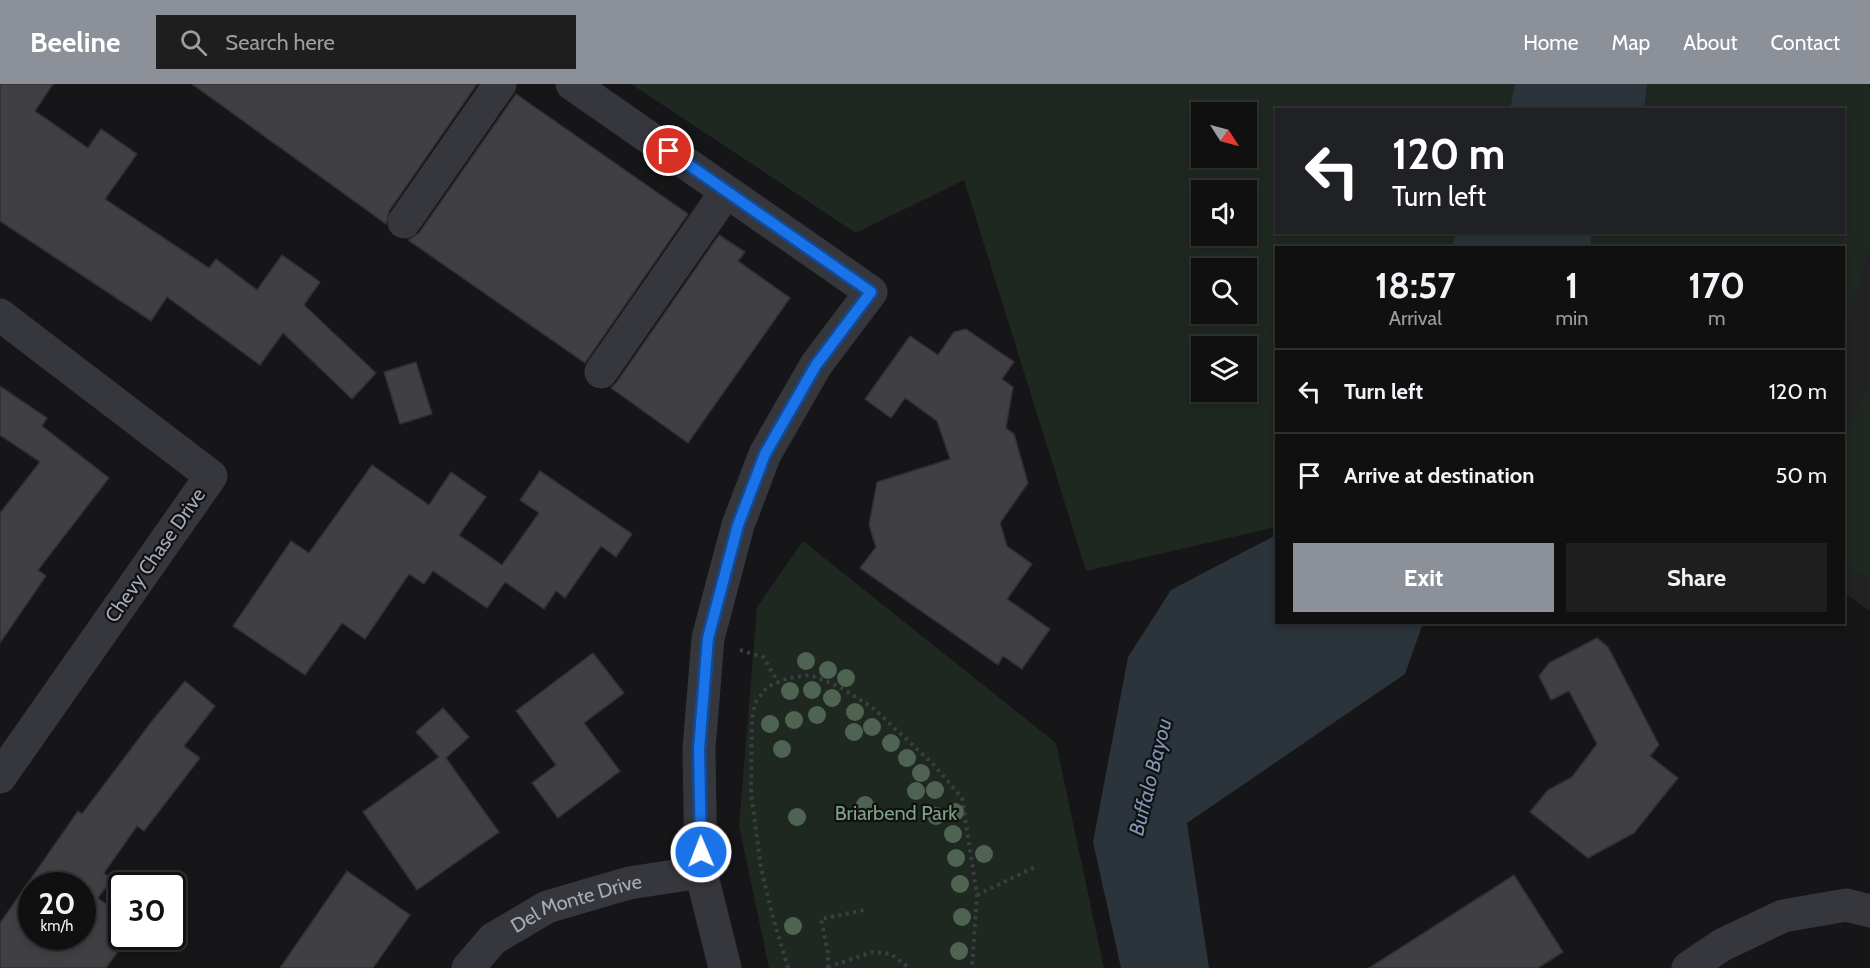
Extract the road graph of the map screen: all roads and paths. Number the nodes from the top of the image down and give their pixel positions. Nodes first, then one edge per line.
1 (500, 84) edge
2 (572, 84) edge
3 (726, 192) junction
4 (404, 222) dead end
5 (0, 315) edge
6 (601, 372) dead end
7 (733, 648) dead end
8 (778, 682) junction
9 (0, 777) edge
10 (1037, 866) dead end
11 (701, 872) junction
12 (977, 895) junction
13 (864, 910) dead end
14 (1870, 911) edge
15 (468, 968) edge
16 (725, 968) edge
17 (788, 968) edge
18 (828, 968) edge
19 (909, 968) edge
20 (972, 968) edge
21 (1688, 968) edge

1 - 4 street
2 - 3 street
3 - 6 street
3 - 11 street
5 - 9 street, Chevy Chase Drive
7 - 8 path
8 - 12 path
8 - 17 path
10 - 12 path
11 - 15 street, Del Monte Drive
11 - 16 street
12 - 20 path
13 - 18 path
14 - 21 street
18 - 19 path

